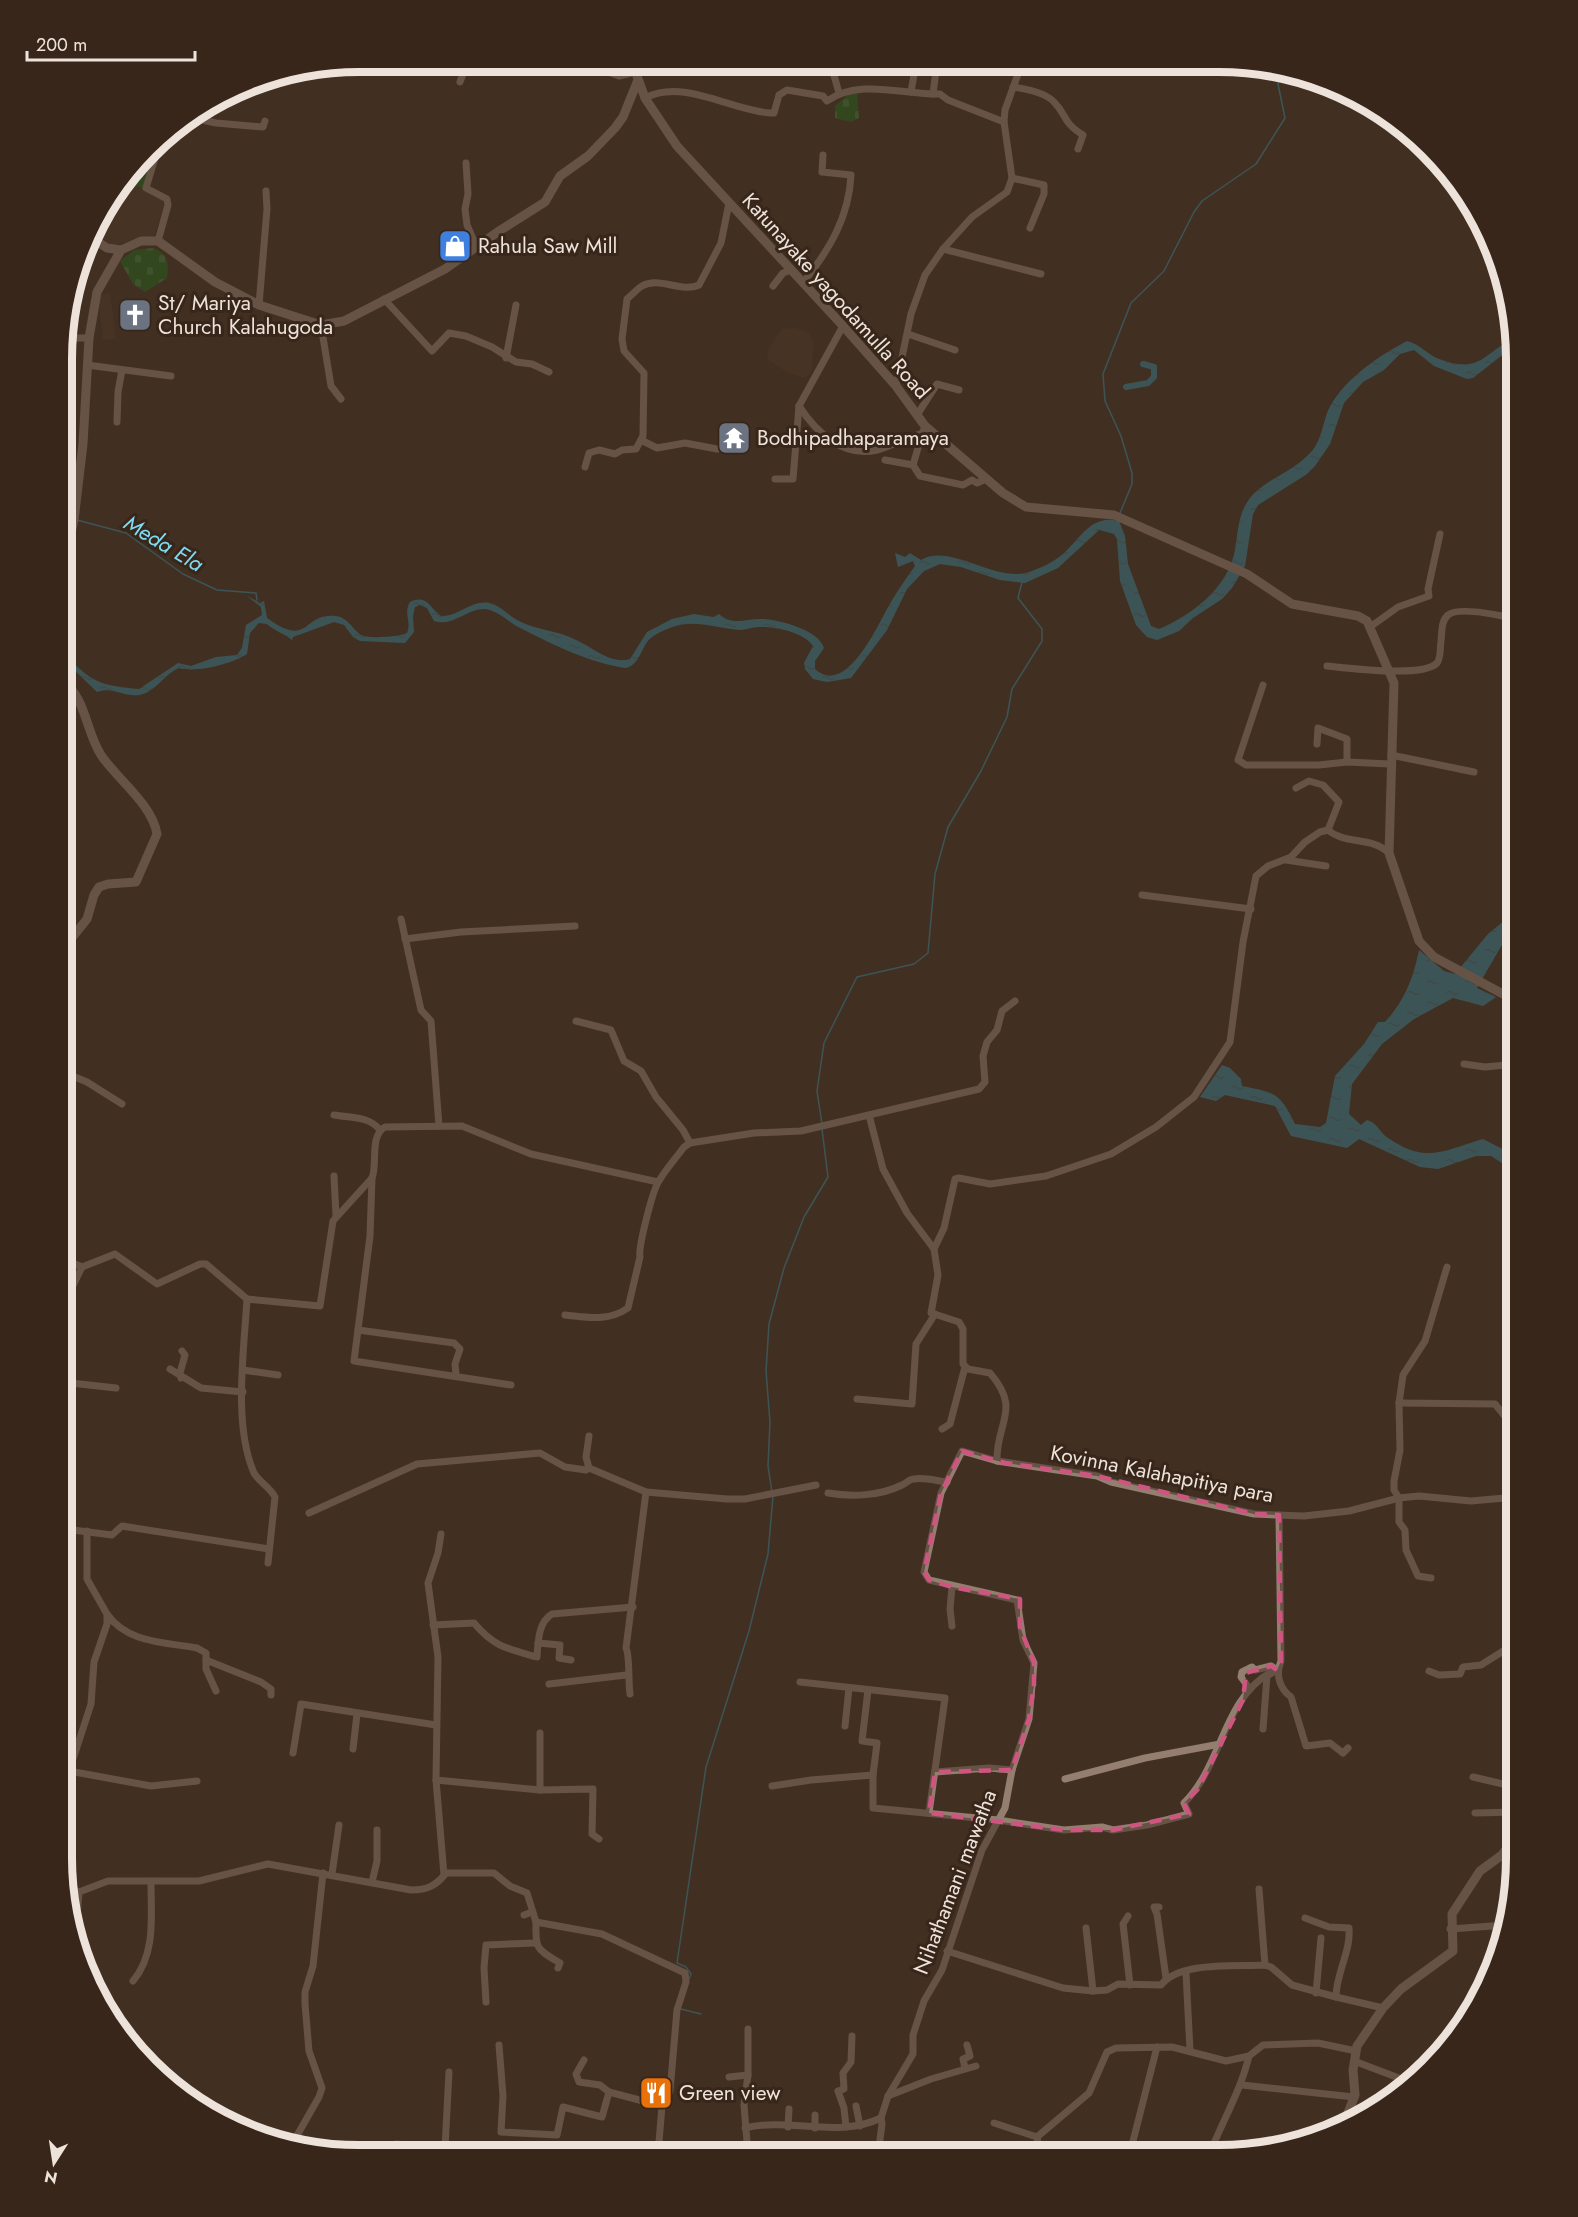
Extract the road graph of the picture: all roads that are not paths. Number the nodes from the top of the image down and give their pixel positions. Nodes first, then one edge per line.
1 (462, 72) edge
2 (608, 72) edge
3 (632, 72) edge
4 (635, 72) edge
5 (635, 72) edge
6 (833, 72) edge
7 (914, 72) edge
8 (936, 72) edge
9 (1019, 72) edge
10 (460, 82) dead end
11 (1013, 87) junction
12 (911, 92) junction
13 (838, 93) junction
14 (933, 94) junction
15 (645, 98) junction
16 (200, 119) edge
17 (265, 121) dead end
18 (1004, 122) junction
19 (1078, 149) dead end
20 (822, 154) dead end
21 (155, 157) edge
22 (466, 163) dead end
23 (1012, 178) junction
24 (266, 191) dead end
25 (729, 203) junction
26 (1030, 228) dead end
27 (158, 241) junction
28 (97, 242) edge
29 (477, 248) junction
30 (943, 249) junction
31 (121, 250) junction
32 (791, 270) junction
33 (1041, 274) dead end
34 (803, 283) junction
35 (773, 286) dead end
36 (384, 299) junction
37 (259, 305) junction
38 (516, 305) dead end
39 (321, 325) junction
40 (843, 326) junction
41 (908, 334) junction
42 (73, 338) edge
43 (88, 338) junction
44 (955, 350) dead end
45 (506, 358) junction
46 (87, 365) junction
47 (123, 369) junction
48 (549, 372) dead end
49 (171, 376) dead end
50 (896, 386) junction
51 (959, 390) dead end
52 (340, 399) dead end
53 (799, 406) junction
54 (917, 415) junction
55 (117, 422) dead end
56 (923, 430) junction
57 (640, 440) junction
58 (717, 449) dead end
59 (885, 460) dead end
60 (913, 465) junction
61 (585, 467) dead end
62 (775, 478) dead end
63 (986, 479) junction
64 (72, 528) edge
65 (1440, 534) dead end
66 (1506, 617) edge
67 (1370, 627) junction
68 (1327, 666) dead end
69 (1391, 673) junction
70 (1263, 685) dead end
71 (72, 688) edge
72 (1317, 744) dead end
73 (1390, 760) junction
74 (1347, 762) junction
75 (1474, 772) dead end
76 (1296, 788) dead end
77 (1328, 830) junction
78 (1389, 853) junction
79 (1284, 860) junction
80 (1326, 866) dead end
81 (1142, 895) dead end
82 (1251, 909) junction
83 (401, 919) dead end
84 (575, 926) dead end
85 (72, 938) edge
86 (405, 939) junction
87 (1506, 996) edge
88 (1015, 1000) dead end
89 (576, 1021) dead end
90 (1464, 1064) dead end
91 (1506, 1065) edge
92 (72, 1076) edge
93 (122, 1104) dead end
94 (334, 1115) dead end
95 (869, 1115) junction
96 (439, 1126) junction
97 (381, 1130) junction
98 (690, 1143) junction
99 (334, 1176) dead end
100 (372, 1178) junction
101 (658, 1182) junction
102 (336, 1216) junction
103 (934, 1249) junction
104 (72, 1263) edge
105 (82, 1267) junction
106 (1447, 1267) dead end
107 (72, 1288) edge
108 (247, 1299) junction
109 (935, 1314) junction
110 (565, 1315) dead end
111 (358, 1330) junction
112 (182, 1351) dead end
113 (965, 1367) junction
114 (170, 1369) dead end
115 (243, 1370) junction
116 (456, 1374) dead end
117 (278, 1375) dead end
118 (181, 1378) junction
119 (72, 1383) edge
120 (511, 1385) dead end
121 (116, 1388) dead end
122 (243, 1392) junction
123 (857, 1399) dead end
124 (1399, 1403) junction
125 (1506, 1418) edge
126 (942, 1429) dead end
127 (589, 1436) dead end
128 (955, 1461) joint
129 (998, 1461) junction
130 (589, 1468) junction
131 (947, 1482) junction
132 (816, 1485) dead end
133 (646, 1492) junction
134 (828, 1493) dead end
135 (1399, 1498) junction
136 (1506, 1498) edge
137 (309, 1513) dead end
138 (1279, 1515) junction
139 (72, 1530) edge
140 (87, 1531) junction
141 (441, 1534) dead end
142 (269, 1549) junction
143 (268, 1563) dead end
144 (1431, 1578) dead end
145 (952, 1587) junction
146 (633, 1607) junction
147 (107, 1614) junction
148 (433, 1625) junction
149 (952, 1626) dead end
150 (538, 1643) junction
151 (1506, 1649) edge
152 (571, 1659) dead end
153 (206, 1660) junction
154 (1274, 1671) junction
155 (1428, 1671) dead end
156 (626, 1675) junction
157 (800, 1682) dead end
158 (549, 1684) dead end
159 (849, 1688) junction
160 (868, 1690) junction
161 (216, 1691) dead end
162 (630, 1694) dead end
163 (271, 1695) dead end
164 (1243, 1700) junction
165 (357, 1714) junction
166 (436, 1725) junction
167 (845, 1726) dead end
168 (1263, 1729) dead end
169 (540, 1733) dead end
170 (1220, 1744) junction
171 (1348, 1748) dead end
172 (353, 1749) dead end
173 (293, 1753) dead end
174 (72, 1762) edge
175 (1012, 1770) junction
176 (72, 1772) edge
177 (935, 1772) junction
178 (873, 1775) junction
179 (1473, 1777) dead end
180 (1065, 1779) dead end
181 (197, 1780) dead end
182 (436, 1780) junction
183 (1506, 1785) edge
184 (772, 1786) dead end
185 (540, 1790) junction
186 (1506, 1812) edge
187 (929, 1813) junction
188 (1475, 1813) dead end
189 (998, 1820) junction
190 (339, 1824) dead end
191 (377, 1830) dead end
192 (599, 1839) dead end
193 (1506, 1849) edge
194 (323, 1873) junction
195 (332, 1874) junction
196 (444, 1875) junction
197 (372, 1881) junction
198 (151, 1882) junction
199 (1259, 1889) dead end
200 (74, 1892) edge
201 (79, 1892) junction
202 (1159, 1907) dead end
203 (77, 1912) edge
204 (532, 1912) junction
205 (524, 1916) dead end
206 (1128, 1916) dead end
207 (1305, 1918) dead end
208 (536, 1922) junction
209 (1497, 1926) edge
210 (1086, 1928) dead end
211 (1450, 1929) junction
212 (1321, 1938) dead end
213 (535, 1943) junction
214 (947, 1951) junction
215 (1265, 1965) junction
216 (558, 1968) dead end
217 (1186, 1972) junction
218 (1166, 1978) junction
219 (133, 1981) dead end
220 (1130, 1985) junction
221 (1093, 1991) junction
222 (1316, 1993) junction
223 (1336, 1996) junction
224 (486, 2002) dead end
225 (1383, 2008) junction
226 (748, 2029) dead end
227 (852, 2036) dead end
228 (499, 2045) dead end
229 (967, 2045) dead end
230 (1158, 2047) junction
231 (1190, 2050) junction
232 (1249, 2056) junction
233 (1355, 2056) junction
234 (584, 2060) dead end
235 (976, 2066) dead end
236 (965, 2068) junction
237 (449, 2072) dead end
238 (748, 2075) junction
239 (729, 2077) dead end
240 (1403, 2079) edge
241 (1242, 2085) junction
242 (609, 2092) junction
243 (888, 2096) junction
244 (1354, 2097) junction
245 (662, 2106) junction
246 (856, 2106) dead end
247 (789, 2109) dead end
248 (1347, 2114) edge
249 (815, 2115) dead end
250 (880, 2118) junction
251 (994, 2123) dead end
252 (860, 2126) junction
253 (788, 2127) junction
254 (846, 2127) junction
255 (745, 2128) junction
256 (815, 2128) junction
257 (296, 2137) edge
258 (1037, 2137) junction
259 (445, 2145) edge
260 (659, 2145) edge
261 (747, 2145) edge
262 (879, 2145) edge
263 (1038, 2145) edge
264 (1132, 2145) dead end
265 (1213, 2145) edge

1 - 10 street
2 - 3 street
4 - 15 street, Katunayake yagodamulla Road
5 - 29 street
6 - 13 street
7 - 12 street
8 - 14 street
9 - 11 street
11 - 18 street
11 - 19 street
12 - 13 street
12 - 14 street
13 - 15 street
14 - 18 street
15 - 25 street, Katunayake yagodamulla Road
16 - 17 street
18 - 23 street
20 - 34 street
21 - 27 street
22 - 29 street
23 - 26 street
23 - 30 street
24 - 37 street
25 - 32 street, Katunayake yagodamulla Road
25 - 57 street
27 - 31 street
27 - 37 street
28 - 31 street
29 - 36 street
30 - 33 street
30 - 41 street
31 - 43 street
32 - 34 street, Katunayake yagodamulla Road
32 - 35 street
34 - 40 street, Katunayake yagodamulla Road
36 - 39 street
36 - 45 street
37 - 39 street
38 - 45 street
39 - 52 street
40 - 50 street, Katunayake yagodamulla Road
40 - 53 street
41 - 44 street
41 - 50 street
42 - 43 street
43 - 46 street
45 - 48 street
46 - 47 street
46 - 64 street
47 - 49 street
47 - 55 street
50 - 54 street, Katunayake yagodamulla Road
51 - 54 street
53 - 56 street
53 - 62 street
54 - 56 street, Katunayake yagodamulla Road
56 - 60 street
56 - 63 street, Katunayake yagodamulla Road
57 - 58 street
57 - 61 street
59 - 60 street
60 - 63 street
63 - 67 street, Katunayake yagodamulla Road
65 - 67 street
66 - 69 street
67 - 69 street
68 - 69 street
69 - 73 street
70 - 74 street
71 - 85 street
72 - 74 street
73 - 74 street
73 - 75 street
73 - 78 street
76 - 77 street
77 - 78 street
77 - 79 street
78 - 87 street
79 - 80 street
79 - 82 street
81 - 82 street
82 - 103 street
83 - 86 street
84 - 86 street
86 - 96 street
88 - 95 street
89 - 98 street
90 - 91 street
92 - 93 street
94 - 97 street
95 - 98 street
95 - 103 street
96 - 97 street
96 - 101 street
97 - 100 street
98 - 101 street
99 - 102 street
100 - 102 street
100 - 111 street
101 - 110 street
102 - 108 street
103 - 109 street
104 - 105 street
105 - 107 street
105 - 108 street
106 - 124 street
108 - 115 street
109 - 113 street
109 - 123 street
111 - 116 street
111 - 120 street
112 - 118 street
113 - 126 street
113 - 129 street
114 - 118 street
115 - 117 street
115 - 122 street
118 - 122 street
119 - 121 street
122 - 142 street
124 - 125 street
124 - 135 street
127 - 130 street
128 - 129 street, Kovinna Kalahapitiya para
128 - 131 street, Nihathamani mawatha
129 - 138 street, Kovinna Kalahapitiya para
130 - 133 street
130 - 137 street
131 - 134 street
131 - 145 street, Nihathamani mawatha
132 - 133 street
133 - 146 street
135 - 136 street, Kovinna Kalahapitiya para
135 - 138 street, Kovinna Kalahapitiya para
135 - 144 street
138 - 154 street
139 - 140 street
140 - 142 street
140 - 147 street
141 - 148 street
142 - 143 street
145 - 149 street
145 - 175 street, Nihathamani mawatha
146 - 150 street
146 - 156 street
147 - 153 street
147 - 174 street
148 - 150 street
148 - 166 street
150 - 152 street
151 - 155 street
153 - 161 street
153 - 163 street
154 - 164 street
154 - 164 street
154 - 168 street
154 - 171 street
156 - 158 street
156 - 162 street
157 - 159 street
159 - 160 street
159 - 167 street
160 - 177 street
160 - 178 street
164 - 170 street
165 - 166 street
165 - 172 street
165 - 173 street
166 - 182 street
169 - 185 street
170 - 180 street
170 - 189 street
175 - 177 street
175 - 189 street, Nihathamani mawatha
176 - 181 street
177 - 187 street
178 - 184 street
178 - 187 street
179 - 183 street
182 - 185 street
182 - 196 street
185 - 192 street
186 - 188 street
187 - 189 street
189 - 214 street, Nihathamani mawatha
190 - 195 street
191 - 197 street
193 - 211 street
194 - 195 street
194 - 198 street
194 - 257 street
195 - 197 street
196 - 197 street
196 - 204 street
198 - 201 street
198 - 219 street
199 - 215 street
200 - 201 street
201 - 203 street
202 - 218 street
204 - 205 street
204 - 208 street
206 - 220 street
207 - 223 street
208 - 213 street
208 - 245 street
209 - 211 street
210 - 221 street
211 - 225 street
212 - 222 street
213 - 216 street
213 - 224 street
214 - 221 street
214 - 243 street, Nihathamani mawatha
215 - 217 street
215 - 222 street
217 - 218 street
217 - 231 street
218 - 220 street
220 - 221 street
222 - 223 street
223 - 225 street
225 - 233 street
226 - 238 street
227 - 254 street
228 - 242 street
229 - 236 street
230 - 231 street
230 - 258 street
230 - 264 street
231 - 232 street
232 - 233 street
232 - 241 street
233 - 240 street
233 - 244 street
234 - 242 street
235 - 236 street
236 - 243 street
237 - 259 street
238 - 239 street
238 - 255 street
241 - 244 street
241 - 265 street
242 - 245 street
243 - 250 street, Nihathamani mawatha
244 - 248 street
245 - 260 street
246 - 252 street
247 - 253 street
249 - 256 street
250 - 252 street
250 - 262 street, Nihathamani mawatha
251 - 258 street
252 - 254 street
253 - 255 street
253 - 256 street
254 - 256 street
255 - 261 street
258 - 263 street

